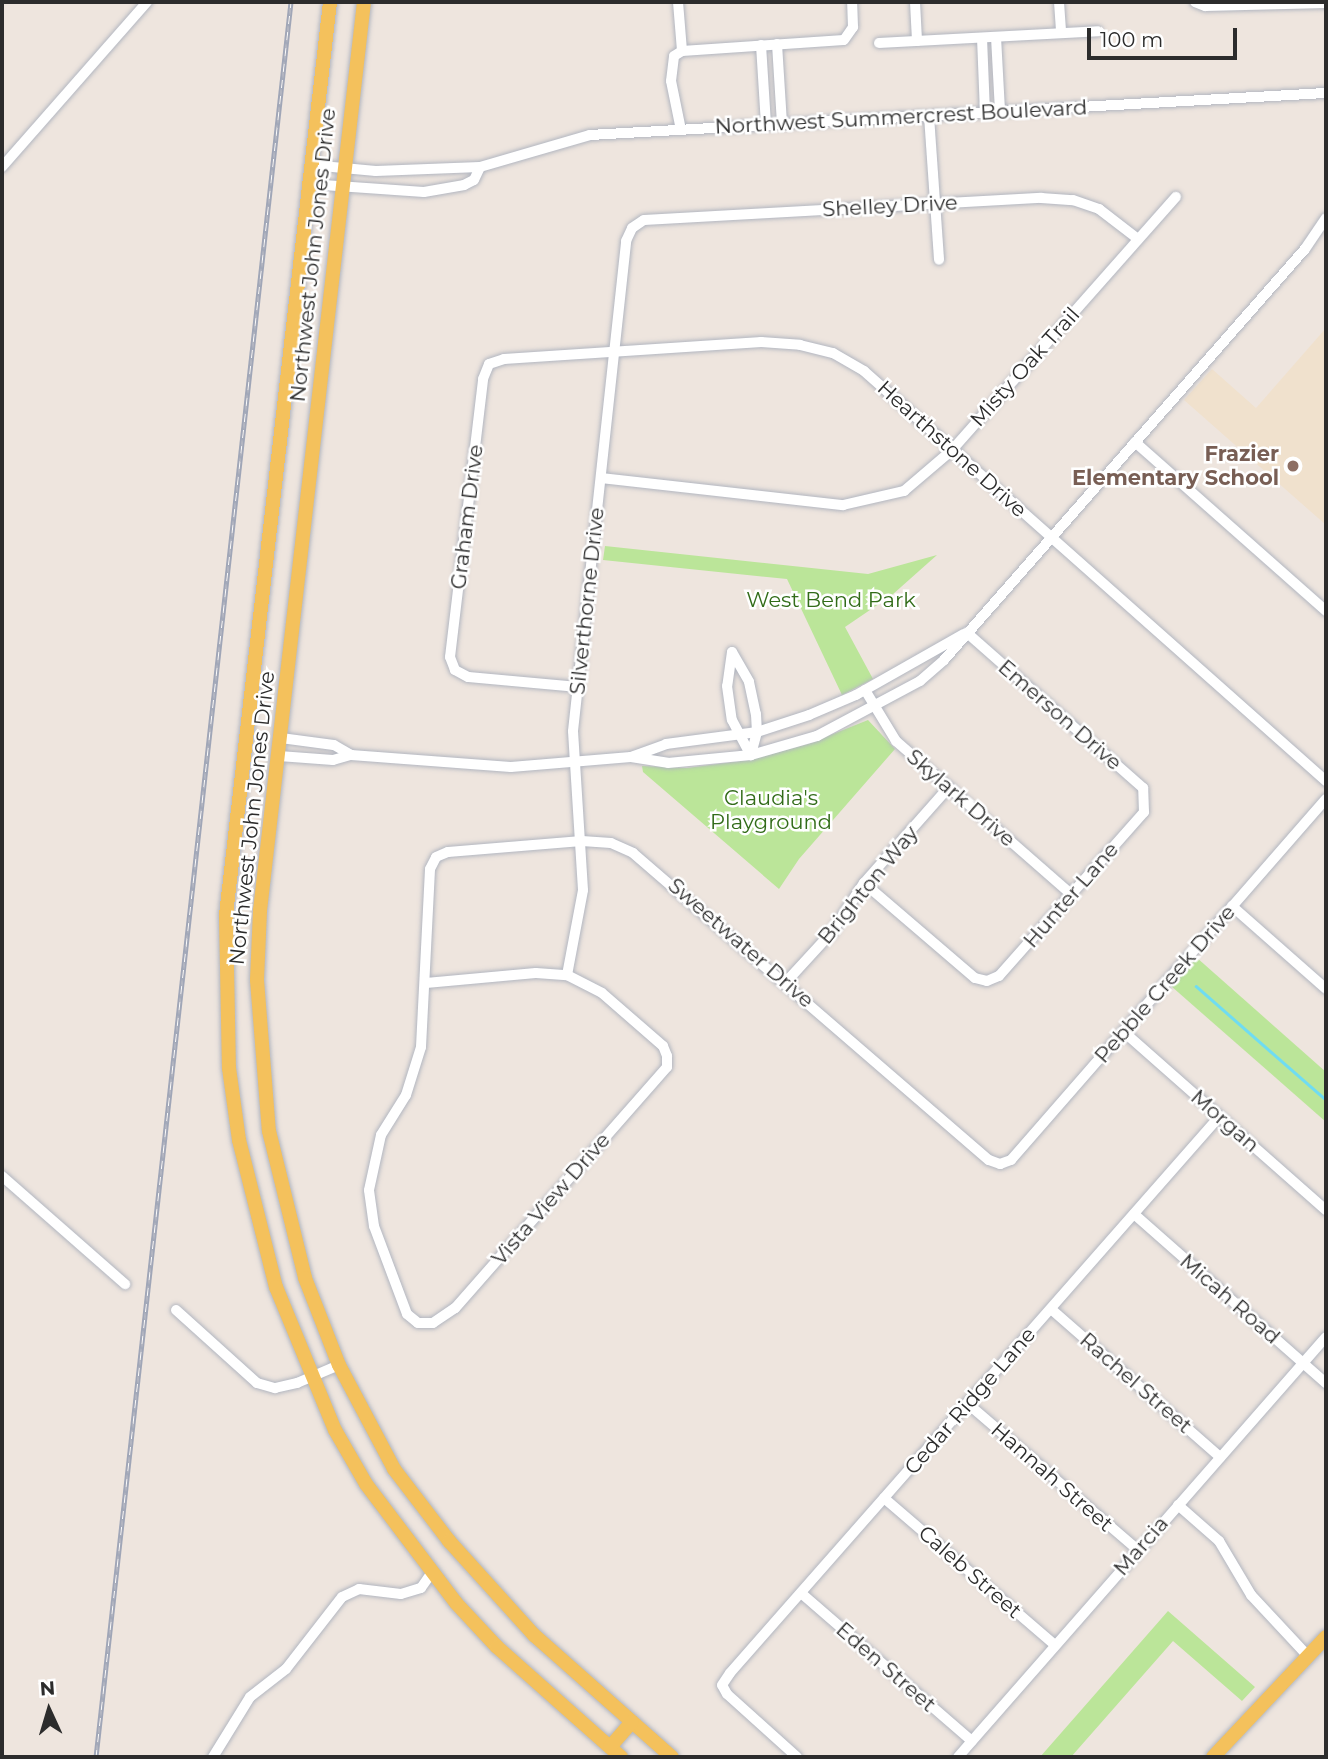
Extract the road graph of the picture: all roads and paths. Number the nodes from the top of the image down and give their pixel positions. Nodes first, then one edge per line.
1 (147, 2) edge
2 (330, 2) edge
3 (365, 2) edge
4 (678, 2) edge
5 (852, 2) edge
6 (915, 2) edge
7 (1059, 2) edge
8 (1195, 2) edge
9 (1326, 3) edge
10 (1098, 31) dead end
11 (1061, 33) junction
12 (996, 37) junction
13 (982, 38) junction
14 (917, 41) junction
15 (878, 43) dead end
16 (777, 44) junction
17 (761, 46) junction
18 (682, 51) junction
19 (1326, 93) edge
20 (1000, 111) junction
21 (985, 113) junction
22 (929, 116) junction
23 (782, 124) junction
24 (766, 125) junction
25 (681, 130) junction
26 (312, 165) junction
27 (2, 167) edge
28 (480, 167) junction
29 (343, 168) junction
30 (309, 184) junction
31 (341, 187) junction
32 (1177, 197) dead end
33 (935, 203) junction
34 (1326, 218) edge
35 (632, 228) joint
36 (1138, 239) junction
37 (939, 261) dead end
38 (614, 353) junction
39 (489, 364) joint
40 (1135, 442) junction
41 (952, 450) junction
42 (601, 478) junction
43 (1051, 538) junction
44 (1326, 611) edge
45 (967, 633) junction
46 (578, 687) junction
47 (866, 690) junction
48 (875, 709) junction
49 (757, 732) junction
50 (737, 735) junction
51 (281, 738) junction
52 (351, 755) junction
53 (751, 755) junction
54 (279, 756) junction
55 (631, 757) junction
56 (575, 762) junction
57 (1326, 781) edge
58 (949, 787) junction
59 (1326, 799) edge
60 (1147, 801) joint
61 (582, 841) junction
62 (864, 883) junction
63 (1071, 894) junction
64 (1232, 906) junction
65 (567, 975) junction
66 (786, 982) junction
67 (426, 983) junction
68 (1326, 989) edge
69 (1124, 1032) junction
70 (1219, 1117) junction
71 (1000, 1164) joint
72 (2, 1177) edge
73 (1326, 1210) edge
74 (1134, 1214) junction
75 (125, 1284) dead end
76 (1052, 1309) junction
77 (176, 1310) dead end
78 (1326, 1337) edge
79 (1303, 1363) junction
80 (338, 1365) junction
81 (312, 1377) junction
82 (1326, 1383) edge
83 (967, 1403) junction
84 (1220, 1457) junction
85 (884, 1498) junction
86 (1178, 1505) junction
87 (1138, 1550) junction
88 (430, 1574) junction
89 (801, 1593) junction
90 (1326, 1637) edge
91 (1055, 1645) junction
92 (1306, 1654) junction
93 (632, 1722) junction
94 (972, 1741) junction
95 (615, 1752) edge
96 (213, 1757) edge
97 (672, 1757) edge
98 (797, 1757) edge
99 (958, 1757) edge
100 (1213, 1757) edge

1 - 27 street
2 - 26 main road, Northwest John Jones Drive
3 - 29 main road, Northwest John Jones Drive
4 - 18 street
5 - 16 street
6 - 14 street
7 - 11 street
8 - 9 street
10 - 11 street
11 - 12 street
12 - 13 street
12 - 20 street
13 - 14 street
13 - 21 street
14 - 15 street
16 - 17 street
16 - 23 street
17 - 18 street
17 - 24 street
18 - 25 street
19 - 20 street, Northwest Summercrest Boulevard
20 - 21 street, Northwest Summercrest Boulevard
21 - 22 street, Northwest Summercrest Boulevard
22 - 23 street, Northwest Summercrest Boulevard
22 - 33 street
23 - 24 street, Northwest Summercrest Boulevard
24 - 25 street, Northwest Summercrest Boulevard
25 - 28 street, Northwest Summercrest Boulevard
26 - 29 street, Northwest Summercrest Boulevard
26 - 30 main road, Northwest John Jones Drive
28 - 29 street, Northwest Summercrest Boulevard
28 - 31 street, Northwest Summercrest Boulevard
29 - 31 main road, Northwest John Jones Drive
30 - 31 street, Northwest Summercrest Boulevard
30 - 81 main road, Northwest John Jones Drive
31 - 51 main road, Northwest John Jones Drive
32 - 36 street, Misty Oak Trail
33 - 35 street, Shelley Drive
33 - 36 street, Shelley Drive
33 - 37 street
34 - 40 street
35 - 38 street, Silverthorne Drive
36 - 41 street, Misty Oak Trail
38 - 39 street, Hearthstone Drive
38 - 41 street, Hearthstone Drive
38 - 42 street, Silverthorne Drive
39 - 46 street, Graham Drive
40 - 43 street
40 - 44 street
41 - 42 street, Misty Oak Trail
41 - 43 street, Hearthstone Drive
42 - 46 street, Silverthorne Drive
43 - 45 street
43 - 57 street, Hearthstone Drive
45 - 47 street
45 - 48 street
45 - 60 street, Emerson Drive
46 - 56 street, Silverthorne Drive
47 - 48 street, Skylark Drive
47 - 49 street
48 - 53 street
48 - 58 street, Skylark Drive
49 - 50 street
49 - 50 street
49 - 53 street
50 - 53 street
50 - 55 street
51 - 52 street
51 - 54 main road, Northwest John Jones Drive
52 - 54 street
52 - 56 street
53 - 55 street
54 - 80 main road, Northwest John Jones Drive
55 - 56 street
56 - 61 street, Silverthorne Drive
58 - 62 street, Brighton Way
58 - 63 street, Skylark Drive
59 - 64 street, Pebble Creek Drive
60 - 63 street, Hunter Lane
61 - 65 street, Silverthorne Drive
61 - 66 street, Sweetwater Drive
61 - 67 street, Sweetwater Drive
62 - 63 street, Hunter Lane
62 - 66 street, Brighton Way
64 - 68 street
64 - 69 street, Pebble Creek Drive
65 - 67 street
65 - 67 street, Vista View Drive
66 - 71 street, Sweetwater Drive
69 - 70 street, Morgan
69 - 71 street, Pebble Creek Drive
70 - 73 street, Morgan
70 - 74 street, Cedar Ridge Lane
72 - 75 street
74 - 76 street, Cedar Ridge Lane
74 - 79 street, Micah Road
76 - 83 street, Cedar Ridge Lane
76 - 84 street, Rachel Street
77 - 81 street
78 - 79 street, Marcia
79 - 82 street, Micah Road
79 - 84 street, Marcia
80 - 81 street
80 - 93 main road, Northwest John Jones Drive
81 - 88 main road, Northwest John Jones Drive
83 - 85 street, Cedar Ridge Lane
83 - 87 street, Hannah Street
84 - 86 street, Marcia
85 - 89 street, Cedar Ridge Lane
85 - 91 street, Caleb Street
86 - 87 street, Marcia
86 - 92 street
87 - 91 street, Marcia
88 - 95 main road, Northwest John Jones Drive
88 - 96 street
89 - 94 street, Eden Street
89 - 98 street, Cedar Ridge Lane
90 - 92 main road
91 - 94 street, Marcia
92 - 100 main road
93 - 95 main road
93 - 97 main road, Northwest John Jones Drive
94 - 99 street, Marcia

